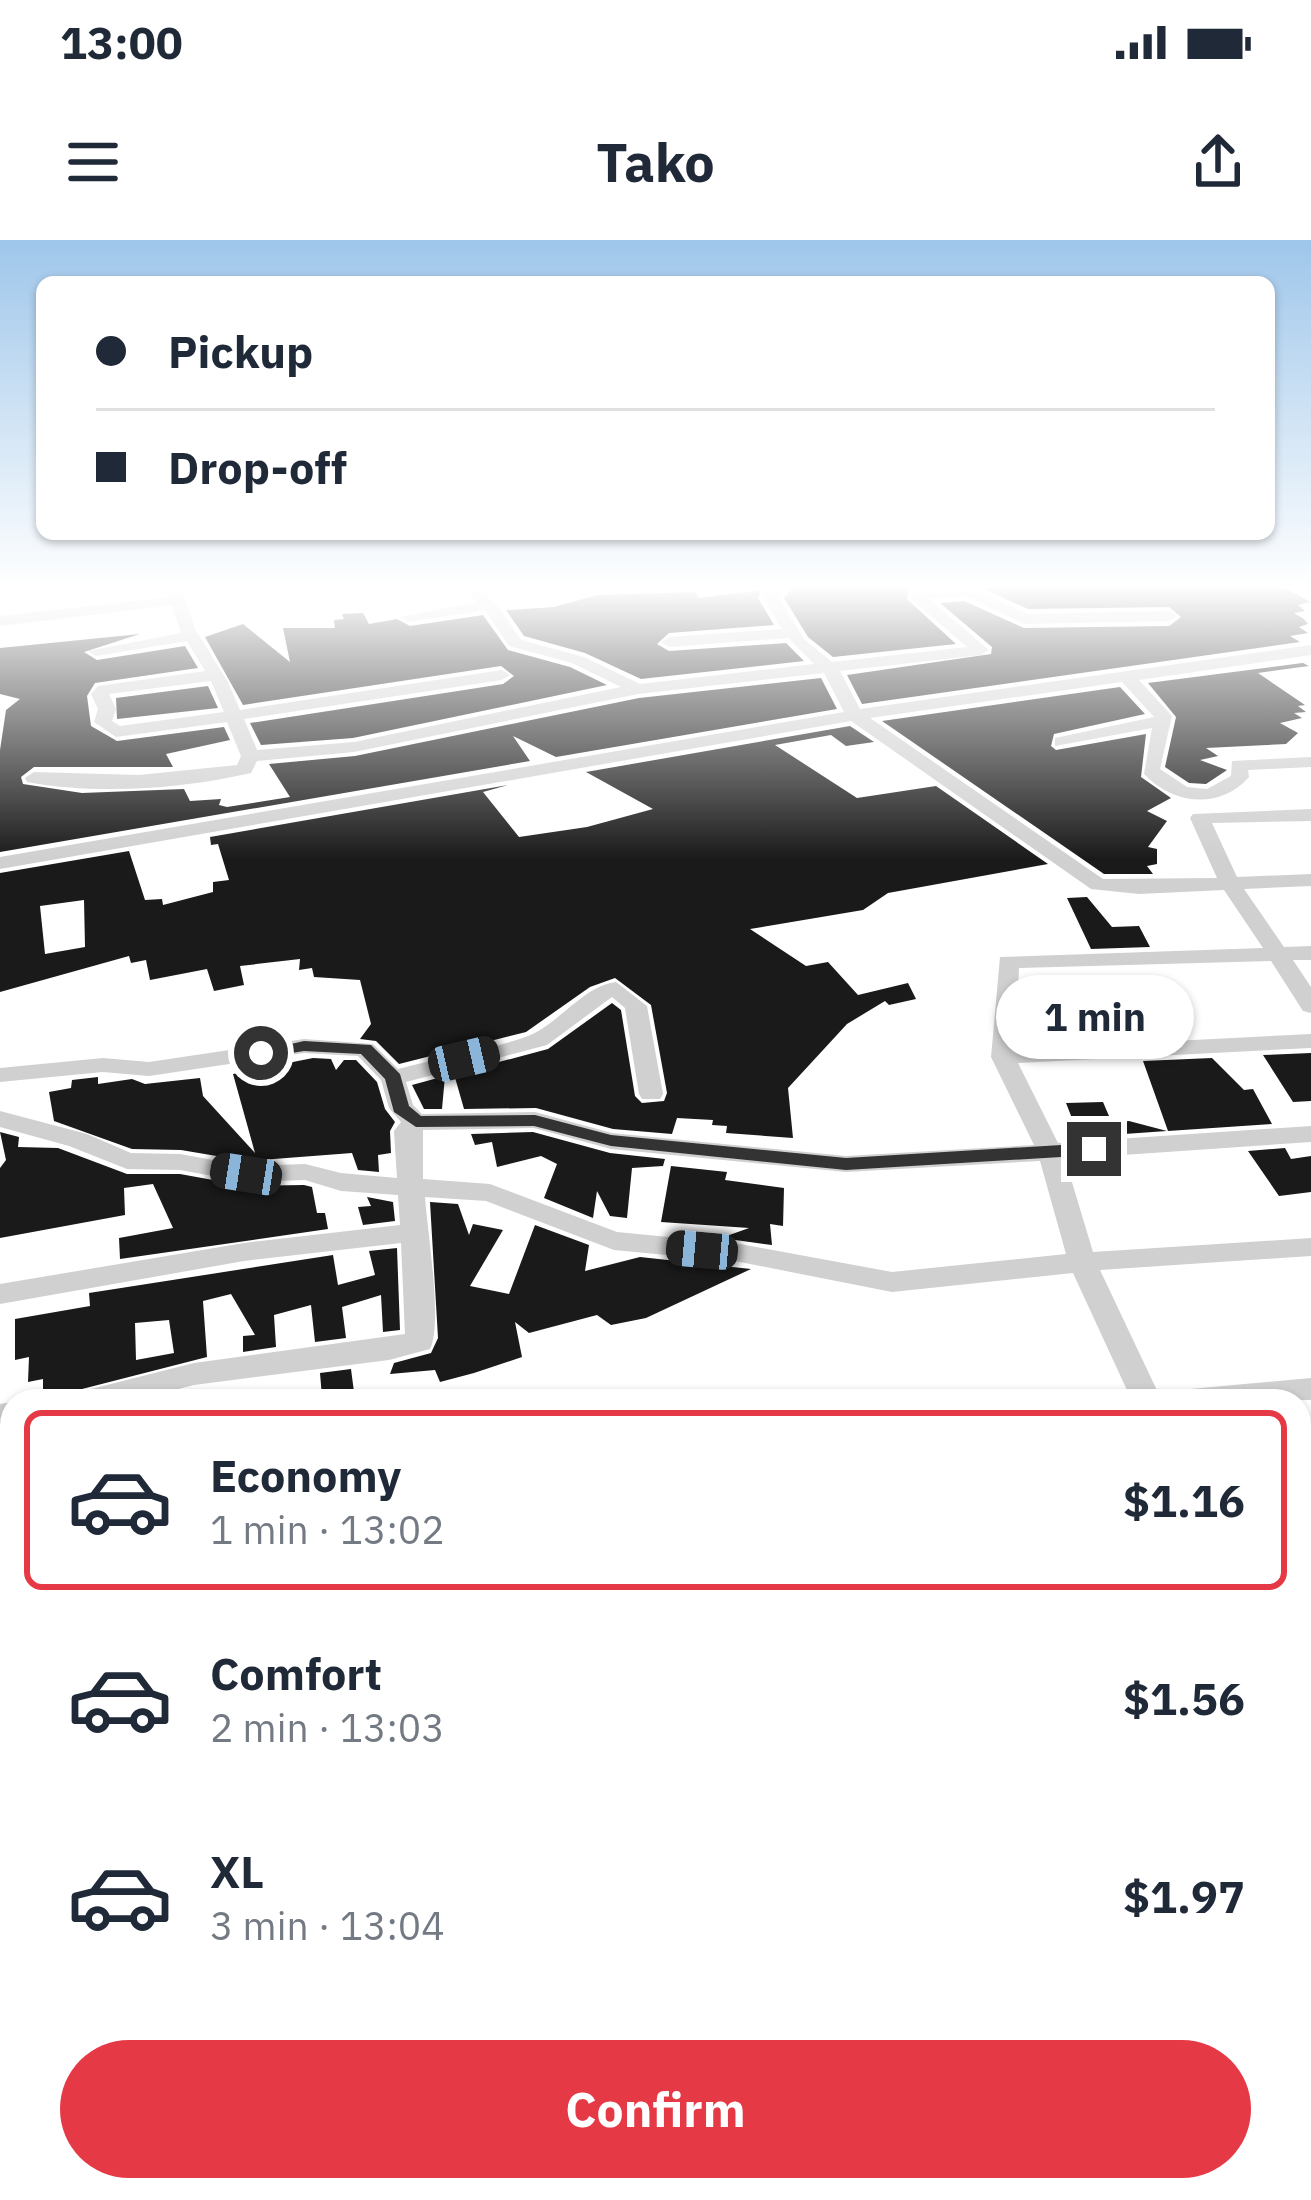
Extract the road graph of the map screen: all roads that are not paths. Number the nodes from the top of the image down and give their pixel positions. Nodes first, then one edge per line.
1 (204, 676) edge
2 (216, 676) edge
3 (486, 676) edge
4 (612, 676) edge
5 (765, 676) edge
6 (834, 676) edge
7 (1131, 676) edge
8 (1127, 677) junction
9 (638, 689) junction
10 (232, 716) junction
11 (854, 716) junction
12 (1158, 722) junction
13 (1061, 742) dead end
14 (250, 756) junction
15 (1311, 762) edge
16 (34, 778) dead end
17 (1311, 814) edge
18 (0, 862) edge
19 (1311, 880) edge
20 (1227, 883) junction
21 (1311, 953) edge
22 (1281, 954) junction
23 (1311, 1006) edge
24 (1311, 1041) edge
25 (1003, 1057) junction
26 (0, 1075) edge
27 (393, 1078) junction
28 (651, 1094) dead end
29 (0, 1119) edge
30 (416, 1121) junction
31 (1311, 1134) edge
32 (1050, 1152) junction
33 (413, 1187) junction
34 (416, 1232) junction
35 (1311, 1247) edge
36 (1082, 1262) junction
37 (0, 1294) edge
38 (135, 1389) edge
39 (1141, 1389) edge

1 - 10 street
2 - 10 street
3 - 10 street
4 - 9 street
5 - 9 street
6 - 11 street
7 - 8 street
8 - 11 street
8 - 12 street
9 - 14 street
10 - 14 street
11 - 18 street
11 - 20 street
12 - 13 street
12 - 15 street
14 - 16 street
17 - 20 street
19 - 20 street
20 - 22 street
21 - 22 street
22 - 23 street
22 - 25 street
24 - 25 street
25 - 32 street
26 - 27 street
27 - 28 street
27 - 30 street
29 - 33 street
30 - 32 street
30 - 33 street
31 - 32 street
32 - 36 street
33 - 34 street
33 - 36 street
34 - 37 street
34 - 38 street
35 - 36 street
36 - 39 street

